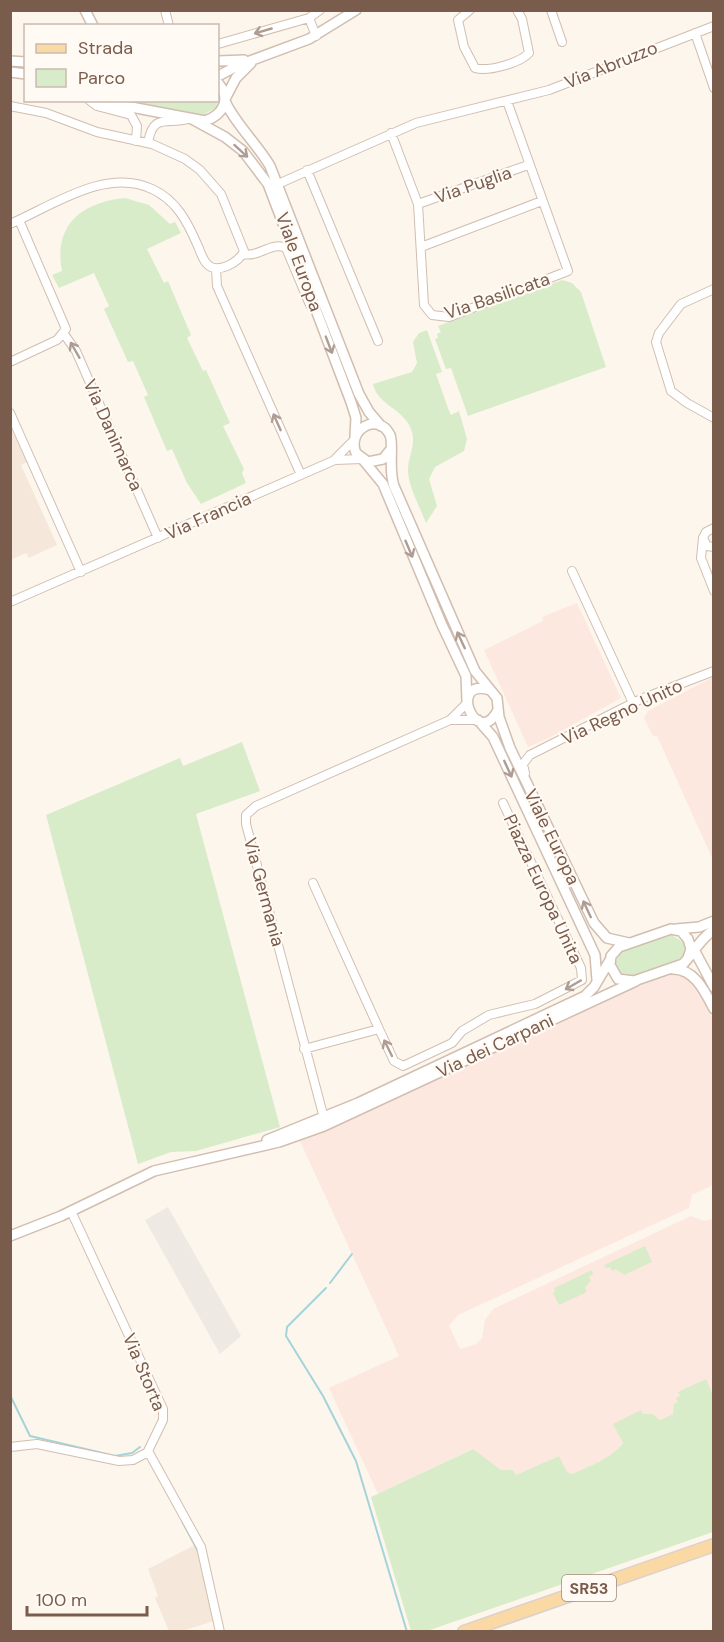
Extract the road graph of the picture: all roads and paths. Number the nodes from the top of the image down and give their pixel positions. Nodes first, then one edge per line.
1 (85, 10) edge
2 (320, 10) edge
3 (356, 10) edge
4 (470, 10) edge
5 (517, 10) edge
6 (551, 10) edge
7 (309, 18) junction
8 (94, 24) edge
9 (714, 26) edge
10 (695, 33) junction
11 (316, 36) junction
12 (562, 42) dead end
13 (219, 44) edge
14 (258, 59) junction
15 (219, 61) edge
16 (219, 75) edge
17 (233, 83) junction
18 (219, 85) edge
19 (714, 88) edge
20 (225, 100) junction
21 (507, 100) junction
22 (92, 102) edge
23 (104, 102) edge
24 (10, 106) edge
25 (237, 118) junction
26 (191, 119) junction
27 (174, 122) junction
28 (391, 132) junction
29 (220, 134) junction
30 (136, 141) junction
31 (148, 143) junction
32 (528, 165) junction
33 (308, 170) junction
34 (278, 184) junction
35 (542, 201) junction
36 (418, 204) junction
37 (19, 220) junction
38 (10, 224) edge
39 (422, 247) junction
40 (243, 254) junction
41 (216, 269) junction
42 (714, 289) edge
43 (320, 320) junction
44 (64, 334) junction
45 (378, 341) dead end
46 (10, 362) edge
47 (11, 414) edge
48 (714, 418) edge
49 (383, 428) junction
50 (354, 439) junction
51 (391, 449) junction
52 (335, 460) junction
53 (363, 460) junction
54 (301, 475) junction
55 (714, 528) edge
56 (158, 538) junction
57 (703, 538) junction
58 (714, 547) edge
59 (705, 568) junction
60 (572, 571) dead end
61 (81, 572) junction
62 (714, 591) edge
63 (10, 602) edge
64 (714, 671) edge
65 (490, 690) junction
66 (467, 702) junction
67 (633, 703) junction
68 (498, 710) junction
69 (450, 720) junction
70 (477, 720) junction
71 (502, 727) junction
72 (530, 755) junction
73 (503, 803) dead end
74 (549, 828) junction
75 (313, 883) dead end
76 (714, 921) edge
77 (676, 929) junction
78 (714, 930) edge
79 (704, 937) junction
80 (629, 943) junction
81 (691, 951) junction
82 (595, 955) junction
83 (609, 966) junction
84 (667, 969) junction
85 (707, 973) junction
86 (636, 981) junction
87 (596, 985) junction
88 (714, 987) edge
89 (714, 1010) edge
90 (379, 1029) junction
91 (304, 1049) junction
92 (397, 1084) junction
93 (355, 1113) junction
94 (327, 1119) junction
95 (253, 1146) junction
96 (71, 1211) junction
97 (10, 1236) edge
98 (10, 1448) edge
99 (148, 1452) junction
100 (714, 1545) edge
101 (220, 1632) edge
102 (464, 1632) edge

1 - 8 street
2 - 7 street
3 - 11 street
4 - 5 street
6 - 12 street
7 - 11 street
7 -> 13 street
9 - 10 street, Via Abruzzo
10 - 19 street
10 - 21 street, Via Abruzzo
11 - 14 street
14 - 15 street
14 - 16 street
14 - 17 street
17 - 20 street
17 - 25 street
18 - 20 street, Viale Europa
20 - 25 street, Viale Europa
20 - 26 street
21 - 28 street, Via Abruzzo
21 - 32 street
22 - 30 street
23 - 26 street
24 - 30 street
25 - 34 street, Viale Europa
26 - 27 street
26 - 29 street, Viale Europa
27 - 29 street
27 - 31 street
28 - 33 street, Via Abruzzo
28 - 36 street
29 -> 43 street, Viale Europa
30 - 31 street
31 - 40 street
32 - 35 street
32 - 36 street, Via Puglia
33 - 34 street, Via Abruzzo
33 - 45 street
34 - 49 street, Viale Europa
35 - 39 street
35 - 39 street, Via Basilicata
36 - 39 street
37 - 38 street
37 - 41 street
37 - 44 street, Via Danimarca
40 - 41 street
40 - 43 street
54 -> 41 street
42 - 48 street
43 -> 50 street, Viale Europa
44 - 46 street
56 -> 44 street, Via Danimarca
47 - 61 street
49 - 50 street
49 - 51 street, Viale Europa
50 - 52 street, Via Francia
50 - 53 street, Viale Europa
51 - 53 street
65 -> 51 street, Viale Europa
52 - 53 street, Via Francia
52 - 54 street, Via Francia
53 -> 66 street, Viale Europa
54 - 56 street, Via Francia
55 - 57 street
56 - 61 street, Via Francia
57 - 58 street
57 - 59 street
58 - 59 street
59 - 62 street
60 - 67 street
61 - 63 street, Via Francia
64 - 67 street, Via Regno Unito
65 - 66 street
65 - 68 street, Viale Europa
66 - 69 street, Via Germania
66 - 70 street, Viale Europa
67 - 72 street, Via Regno Unito
68 - 70 street
68 - 71 street, Viale Europa
69 - 70 street, Via Germania
69 - 91 street, Via Germania
70 -> 82 street, Viale Europa
71 - 72 street
71 - 74 street, Viale Europa
72 - 74 street
73 -> 90 street, Piazza Europa Unita
80 -> 74 street, Viale Europa
75 - 90 street, Piazza Europa Unita
76 - 77 street
77 - 80 street
77 - 81 street
78 - 79 street
79 - 81 street
79 - 85 street
80 - 83 street, Via dei Carpani
81 - 84 street, Via dei Carpani
81 - 85 street
82 - 83 street, Viale Europa
82 - 87 street, Viale Europa
83 - 86 street
83 - 87 street, Via dei Carpani
84 - 86 street, Via dei Carpani
84 - 89 street
85 - 88 street
86 - 93 street, Via dei Carpani
87 - 92 street, Via dei Carpani
90 - 91 street
91 - 94 street, Via Germania
92 - 93 street, Via dei Carpani
92 - 94 street, Via dei Carpani
93 - 94 street, Via dei Carpani
94 - 95 street, Via dei Carpani
94 - 95 street, Via dei Carpani
95 - 96 street, Via dei Carpani
96 - 97 street, Via dei Carpani
96 - 99 street, Via Storta
98 - 99 street
99 - 101 street
100 - 102 main road, SR53

